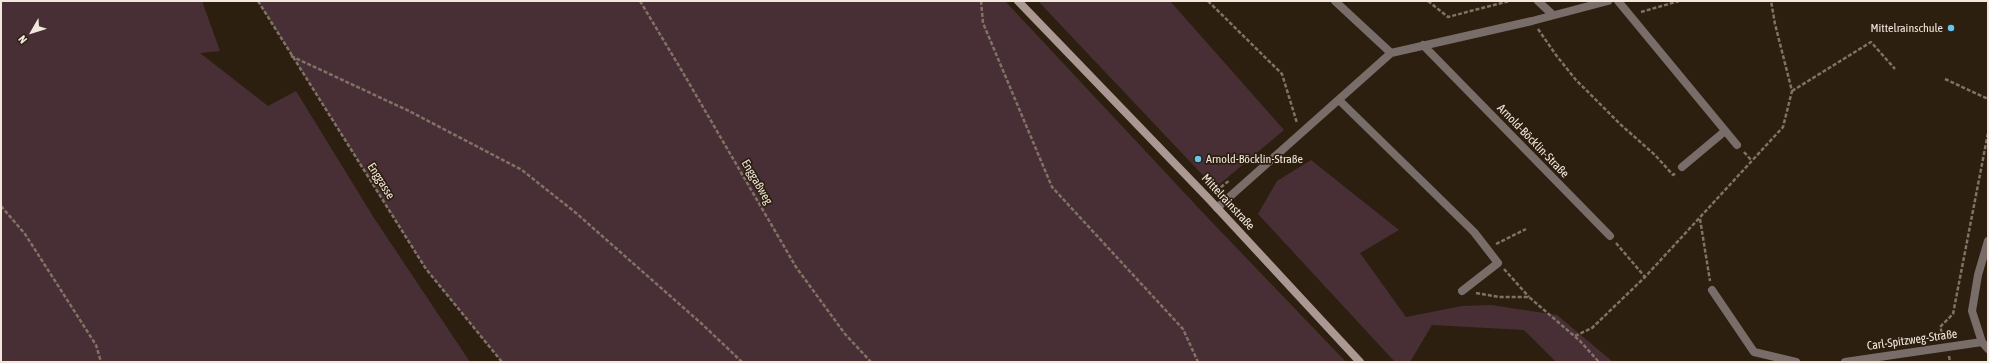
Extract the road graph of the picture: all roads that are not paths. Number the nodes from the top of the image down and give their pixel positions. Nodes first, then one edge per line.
1 (1018, 1) edge
2 (1024, 1) edge
3 (1335, 1) edge
4 (1538, 1) edge
5 (1608, 1) edge
6 (1618, 1) edge
7 (1553, 14) junction
8 (1043, 26) junction
9 (1423, 45) junction
10 (1391, 53) junction
11 (1339, 100) junction
12 (1725, 131) junction
13 (1737, 145) dead end
14 (1682, 167) dead end
15 (1217, 208) junction
16 (1610, 236) road end
17 (1988, 241) edge
18 (1712, 290) road end
19 (1462, 291) road end
20 (1985, 346) edge
21 (1360, 362) edge
22 (1796, 362) edge
23 (1845, 362) edge

1 - 8 street, Mittelrainstraße
2 - 8 street, Mittelrainstraße
3 - 10 street
4 - 7 street
5 - 7 street
6 - 12 street
7 - 9 street
8 - 15 street, Mittelrainstraße
9 - 10 street
9 - 16 street, Arnold-Böcklin-Straße
10 - 11 street
11 - 15 street
11 - 19 street
12 - 13 street
12 - 14 street
15 - 21 street, Mittelrainstraße
17 - 20 street, Carl-Spitzweg-Straße
18 - 22 street
20 - 23 street, Carl-Spitzweg-Straße

